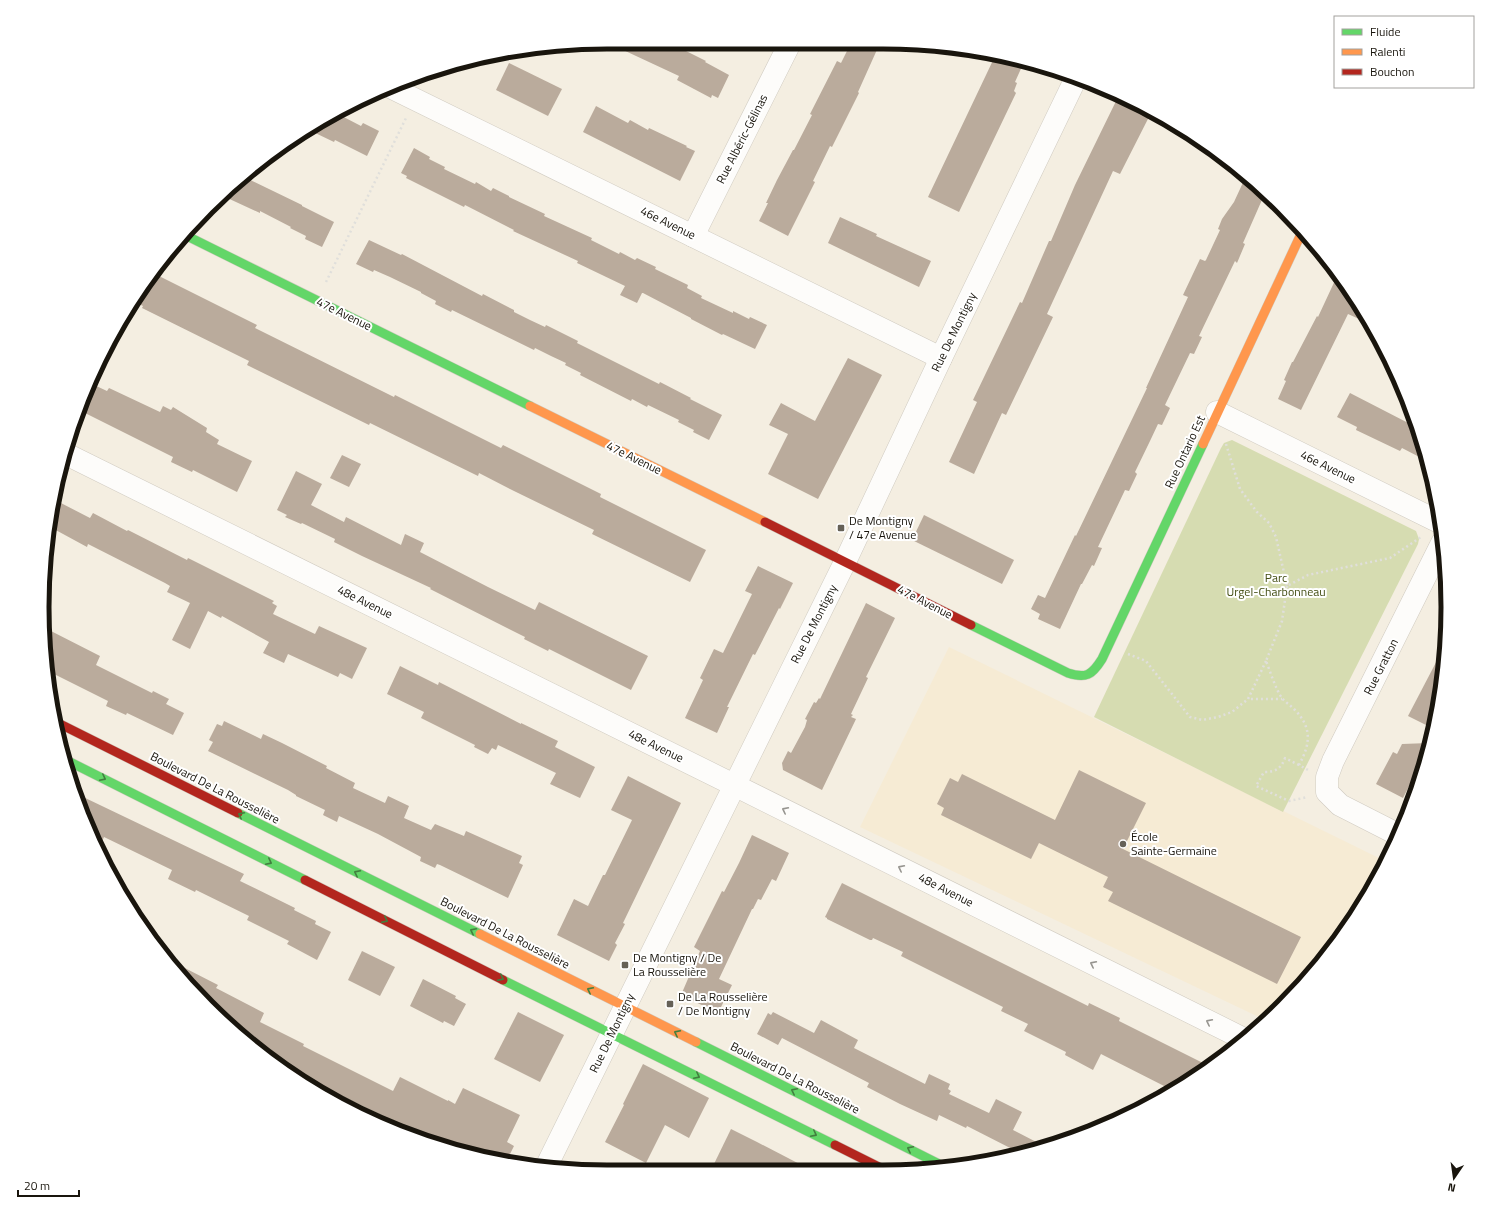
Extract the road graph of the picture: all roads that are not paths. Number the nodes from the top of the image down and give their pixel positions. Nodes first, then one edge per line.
1 (782, 49) edge
2 (1074, 83) edge
3 (396, 90) edge
4 (693, 236) junction
5 (1300, 236) edge
6 (189, 237) edge
7 (941, 358) junction
8 (1217, 412) junction
9 (70, 456) edge
10 (1436, 534) edge
11 (845, 562) junction
12 (1085, 676) joint
13 (62, 725) edge
14 (72, 763) edge
15 (734, 785) junction
16 (1394, 832) edge
17 (624, 1007) junction
18 (612, 1034) junction
19 (1239, 1037) edge
20 (549, 1162) edge
21 (935, 1162) edge
22 (875, 1165) edge

1 - 4 street, Rue Albéric-Gélinas
2 - 7 street, Rue De Montigny
3 - 4 street, 46e Avenue
4 - 7 street, 46e Avenue
5 - 8 street, Rue Ontario Est
6 - 11 street, 47e Avenue
7 - 11 street, Rue De Montigny
8 - 10 street, 46e Avenue
8 - 12 street, Rue Ontario Est
9 - 15 street, 48e Avenue
10 - 16 street, Rue Gratton
11 - 12 street, 47e Avenue
11 - 15 street, Rue De Montigny
17 -> 13 street, Boulevard De La Rousselière
14 -> 18 street
15 - 17 street, Rue De Montigny
19 -> 15 street, 48e Avenue
17 - 18 street, Rue De Montigny
21 -> 17 street, Boulevard De La Rousselière
18 - 20 street, Rue De Montigny
18 -> 22 street

